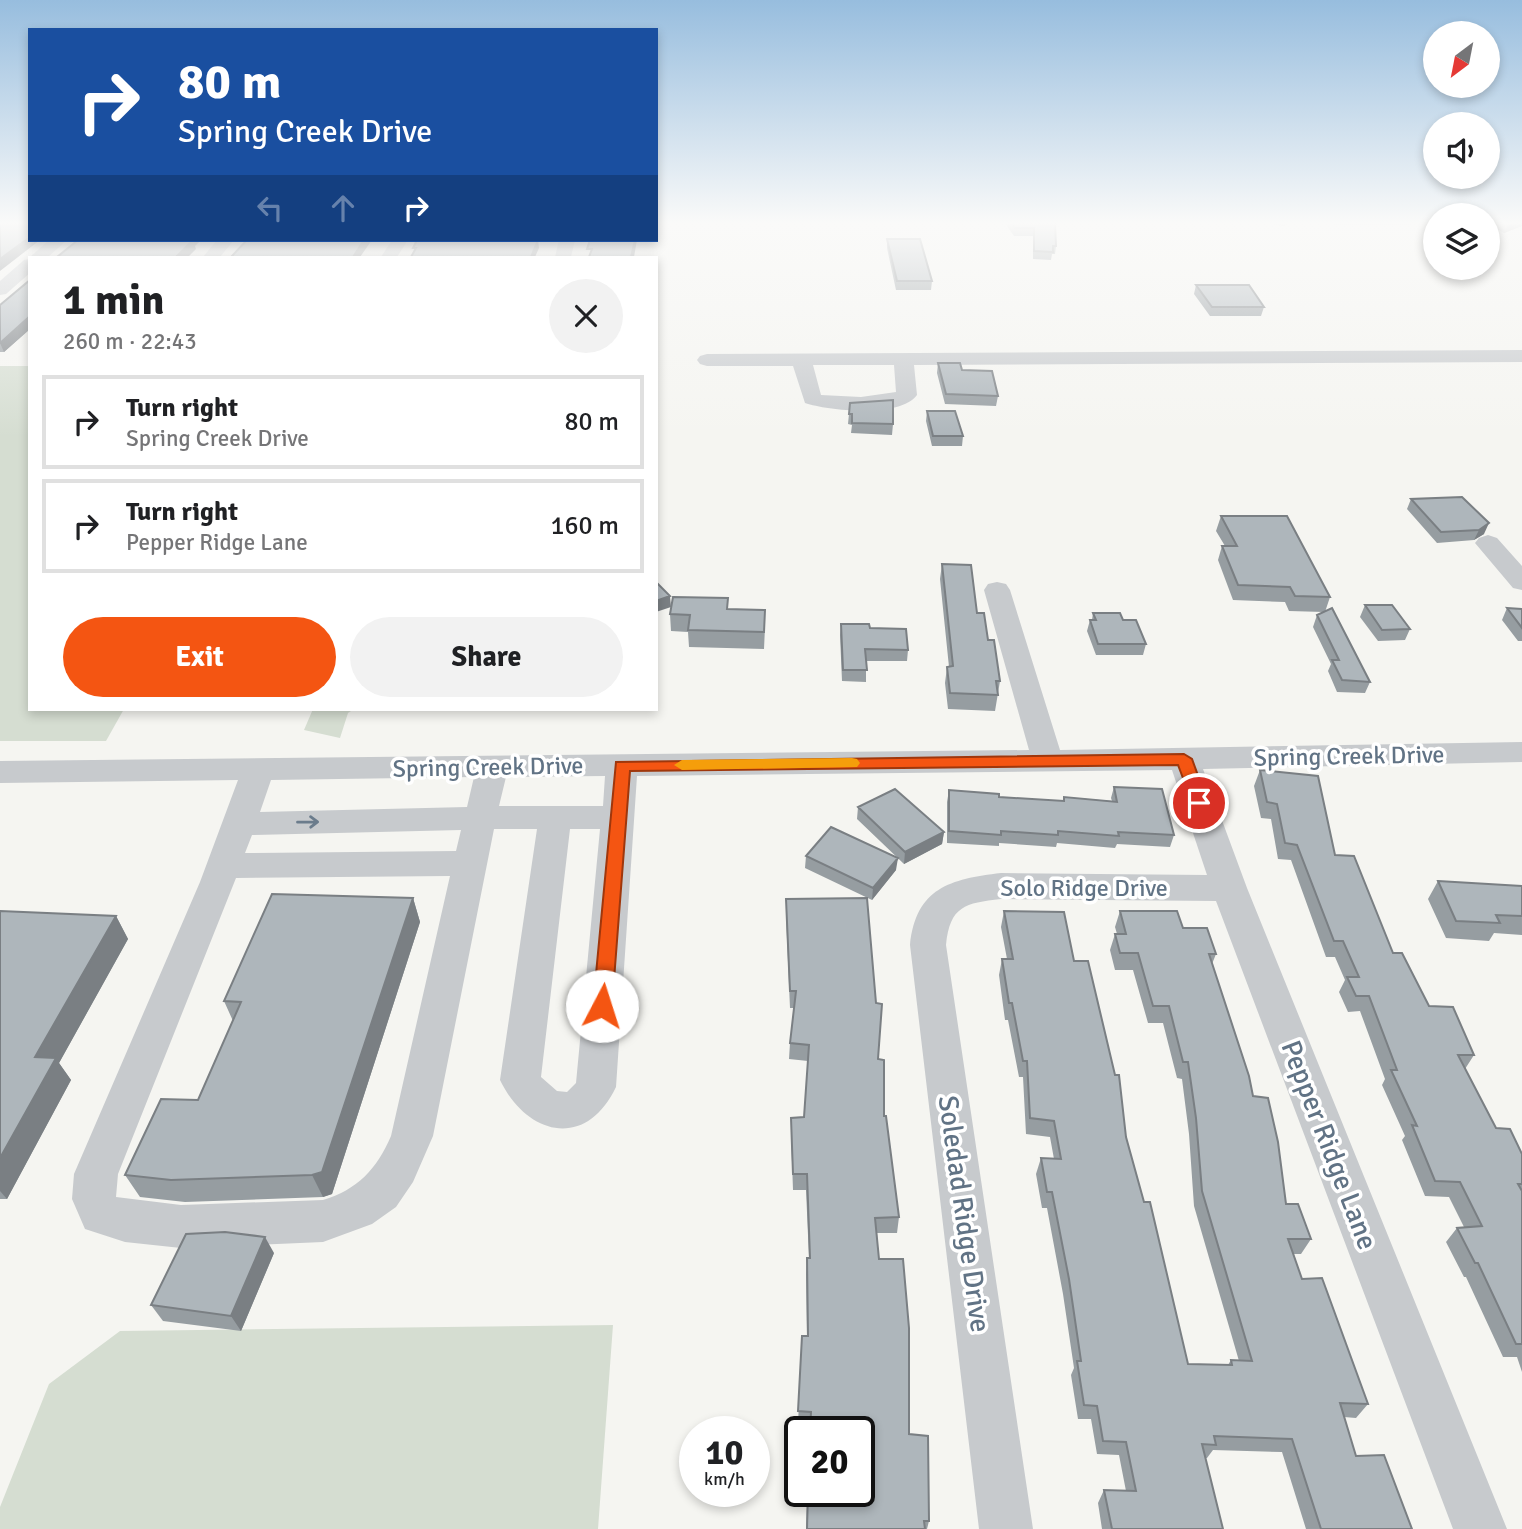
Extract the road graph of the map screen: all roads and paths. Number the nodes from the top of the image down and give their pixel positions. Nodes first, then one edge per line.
1 (1522, 356) edge
2 (903, 359) junction
3 (707, 360) dead end
4 (802, 360) junction
5 (1488, 543) dead end
6 (1522, 582) edge
7 (997, 590) dead end
8 (1522, 752) edge
9 (1184, 759) junction
10 (1048, 761) junction
11 (622, 765) junction
12 (493, 767) junction
13 (258, 769) junction
14 (0, 772) edge
15 (555, 817) junction
16 (618, 817) junction
17 (480, 818) junction
18 (240, 824) junction
19 (470, 863) junction
20 (223, 866) junction
21 (1229, 888) junction
22 (942, 903) joint
23 (1006, 1529) edge
24 (1480, 1529) edge

1 - 2 street
2 - 4 street
2 - 4 street
3 - 4 street
5 - 6 street
7 - 10 street
8 - 9 street, Spring Creek Drive
9 - 10 street, Spring Creek Drive
9 - 21 street, Pepper Ridge Lane
10 - 11 street, Spring Creek Drive
11 - 12 street, Spring Creek Drive
11 - 16 street
12 - 13 street, Spring Creek Drive
12 - 17 street
13 - 14 street, Spring Creek Drive
13 - 18 street
15 - 16 street
15 - 16 street
15 - 17 street
18 -> 17 street
17 - 19 street
18 - 20 street
19 - 20 street
19 - 20 street
21 - 22 street, Solo Ridge Drive
21 - 24 street, Pepper Ridge Lane
22 - 23 street, Soledad Ridge Drive

